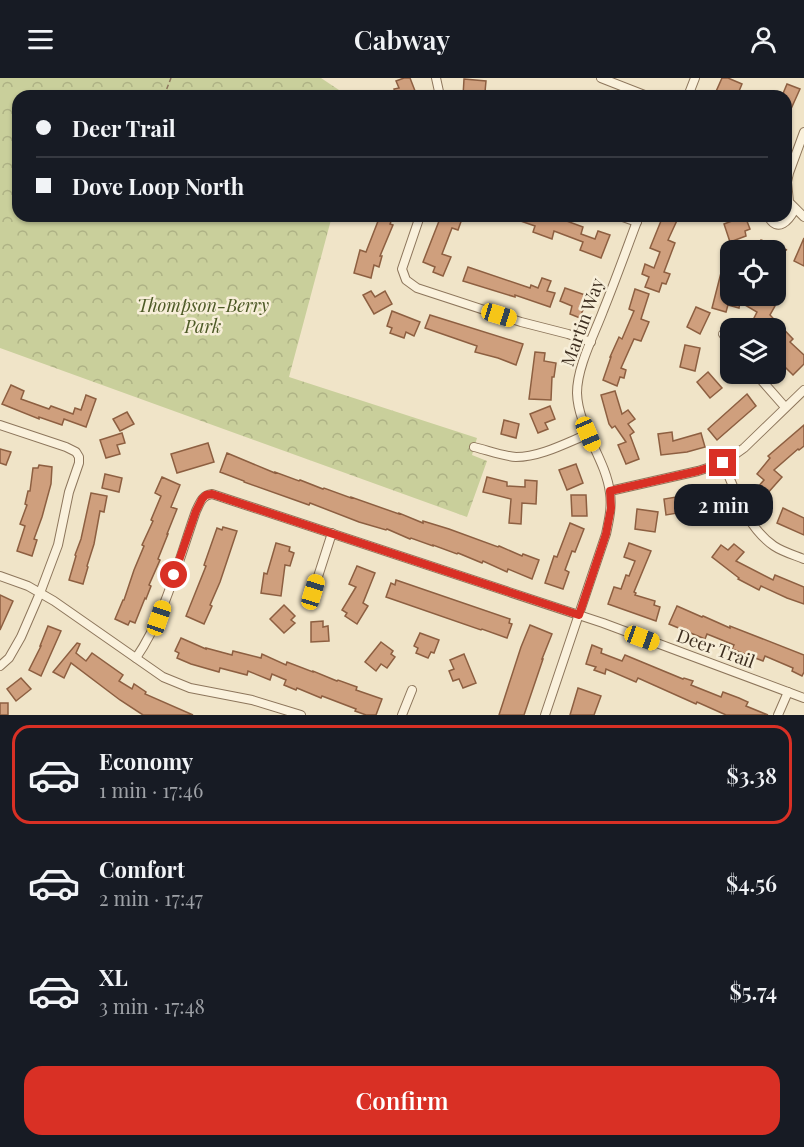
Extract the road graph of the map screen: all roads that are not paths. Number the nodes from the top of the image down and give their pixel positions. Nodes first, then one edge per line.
1 (601, 78) edge
2 (632, 90) edge
3 (804, 132) edge
4 (792, 165) edge
5 (792, 206) edge
6 (804, 217) edge
7 (418, 222) edge
8 (637, 222) edge
9 (591, 342) junction
10 (765, 384) edge
11 (804, 390) edge
12 (785, 407) junction
13 (0, 425) edge
14 (588, 434) junction
15 (474, 447) dead end
16 (723, 463) junction
17 (610, 491) junction
18 (332, 533) junction
19 (804, 559) edge
20 (0, 576) edge
21 (40, 592) junction
22 (313, 592) dead end
23 (579, 615) junction
24 (136, 658) junction
25 (0, 666) edge
26 (412, 690) dead end
27 (788, 692) junction
28 (804, 698) edge
29 (301, 715) edge
30 (402, 715) edge
31 (545, 715) edge
32 (778, 715) edge

1 - 2 street
3 - 4 street
5 - 6 street
7 - 9 street
8 - 9 street, Martin Way
9 - 14 street, Martin Way
10 - 12 street
11 - 12 street
12 - 16 street
13 - 21 street
14 - 15 street
14 - 17 street, Martin Way
16 - 17 street
16 - 19 street
17 - 23 street, Martin Way
18 - 22 street
18 - 23 street, Deer Trail
18 - 24 street, Deer Trail
20 - 21 street
21 - 24 street
21 - 25 street
23 - 27 street, Deer Trail
23 - 31 street, Martin Way
24 - 29 street
26 - 30 street
27 - 28 street, Deer Trail
27 - 32 street

